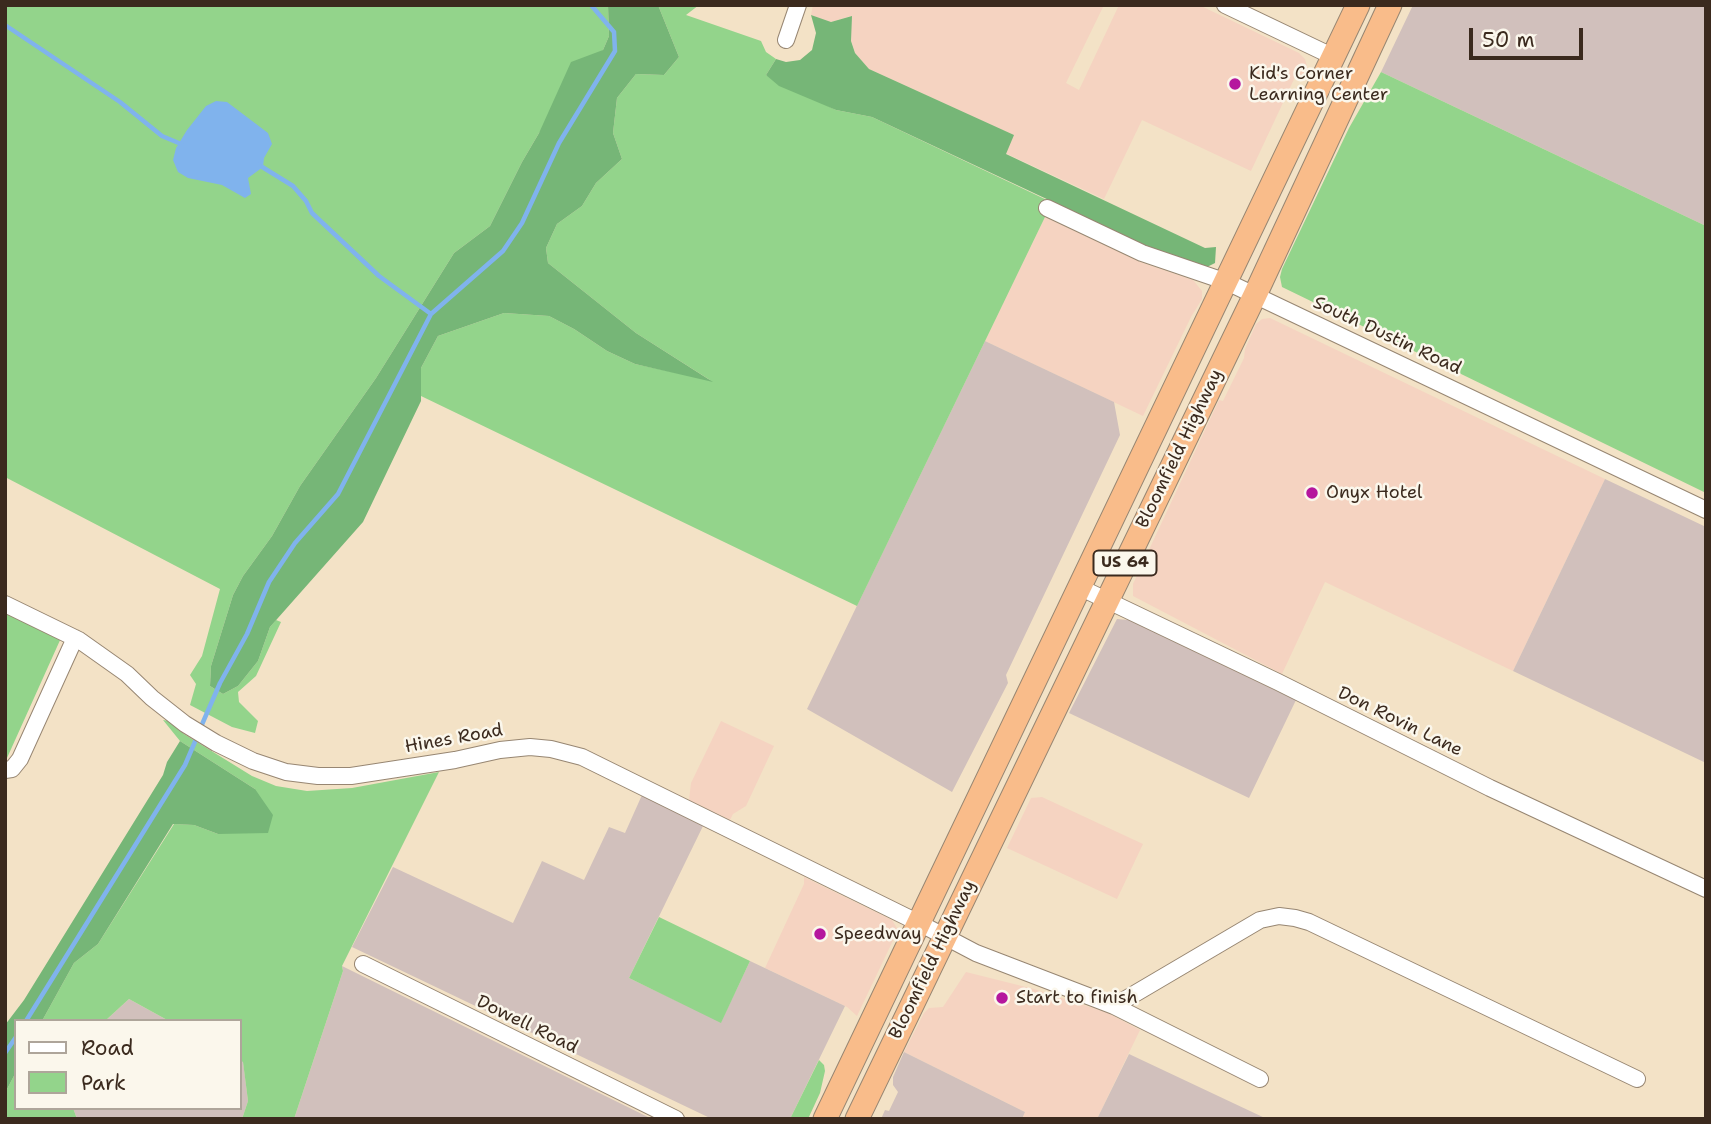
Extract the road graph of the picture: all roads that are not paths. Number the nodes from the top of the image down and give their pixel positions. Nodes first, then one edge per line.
1 (798, 5) edge
2 (1225, 5) edge
3 (1358, 5) edge
4 (1390, 5) edge
5 (786, 40) dead end
6 (1334, 57) junction
7 (1047, 208) dead end
8 (1227, 282) junction
9 (1255, 295) junction
10 (1706, 510) edge
11 (1079, 587) junction
12 (1106, 601) junction
13 (5, 604) edge
14 (75, 638) junction
15 (5, 770) edge
16 (1706, 889) edge
17 (919, 923) junction
18 (944, 937) junction
19 (363, 964) dead end
20 (1114, 1006) junction
21 (1260, 1079) dead end
22 (1637, 1079) dead end
23 (676, 1119) edge
24 (825, 1119) edge
25 (857, 1119) edge

1 - 5 street
2 - 6 street
3 - 6 highway, Bloomfield Highway / US 64
4 - 9 highway, Bloomfield Highway / US 64
6 - 8 highway, Bloomfield Highway / US 64
7 - 8 street, South Dustin Road
8 - 9 street, South Dustin Road
8 - 11 highway, Bloomfield Highway / US 64
9 - 10 street, South Dustin Road
9 - 12 highway, Bloomfield Highway / US 64
11 - 12 street, Don Rovin Lane
11 - 17 highway, Bloomfield Highway / US 64
12 - 16 street, Don Rovin Lane
12 - 18 highway, Bloomfield Highway / US 64
13 - 14 street, Hines Road
14 - 15 street
14 - 17 street, Hines Road
17 - 18 street, Hines Road
17 - 24 highway, Bloomfield Highway / US 64
18 - 20 street, Hines Road
18 - 25 highway, Bloomfield Highway / US 64
19 - 23 street, Dowell Road
20 - 21 street, Hines Road
20 - 22 street

